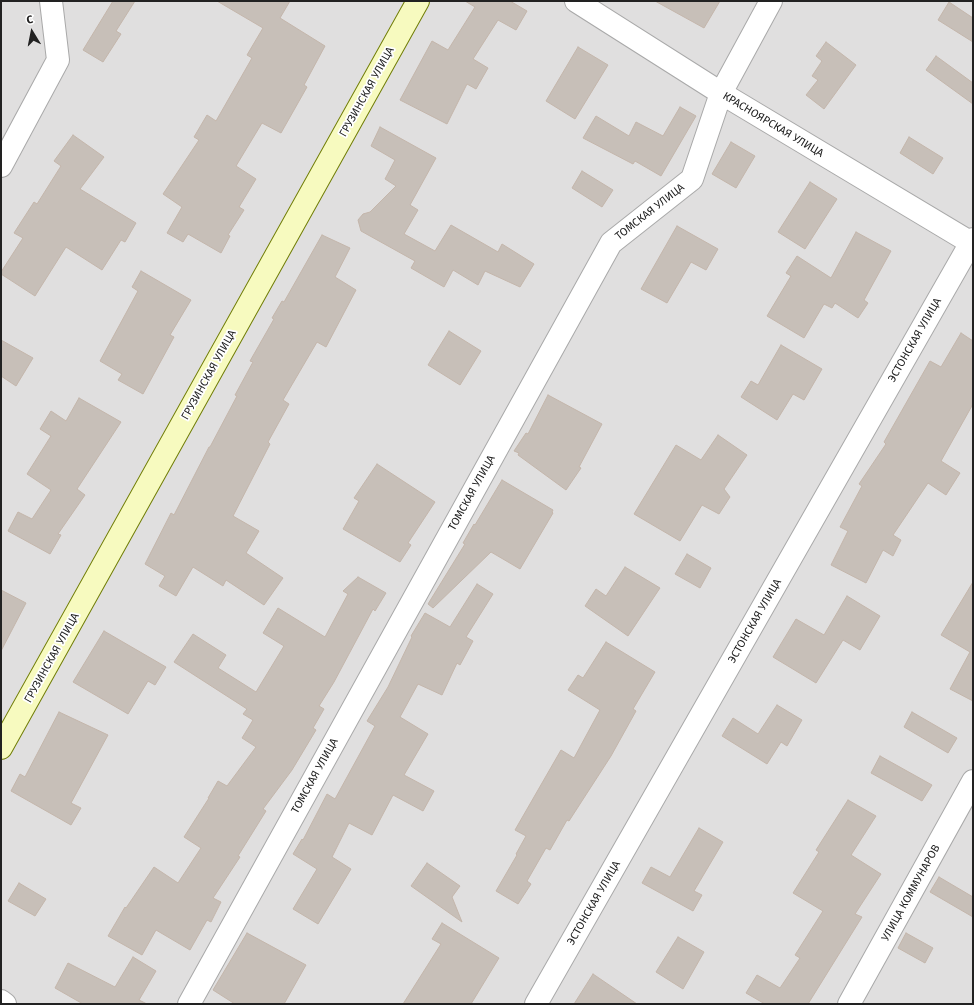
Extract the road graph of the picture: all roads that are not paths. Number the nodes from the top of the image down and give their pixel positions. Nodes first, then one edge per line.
1 (51, 1) edge
2 (418, 1) edge
3 (576, 1) edge
4 (770, 1) edge
5 (721, 94) junction
6 (1, 166) edge
7 (972, 242) edge
8 (1, 748) edge
9 (973, 781) edge
10 (1, 1001) edge
11 (6, 1004) edge
12 (189, 1004) edge
13 (536, 1004) edge
14 (849, 1004) edge

1 - 6 street
2 - 8 main road, ГРУЗИНСКАЯ УЛИЦА
3 - 5 street, КРАСНОЯРСКАЯ УЛИЦА
4 - 5 street, ТОМСКАЯ УЛИЦА
5 - 7 street, КРАСНОЯРСКАЯ УЛИЦА
5 - 12 street, ТОМСКАЯ УЛИЦА
7 - 13 street, ЭСТОНСКАЯ УЛИЦА
9 - 14 street, УЛИЦА КОММУНАРОВ
10 - 11 street

